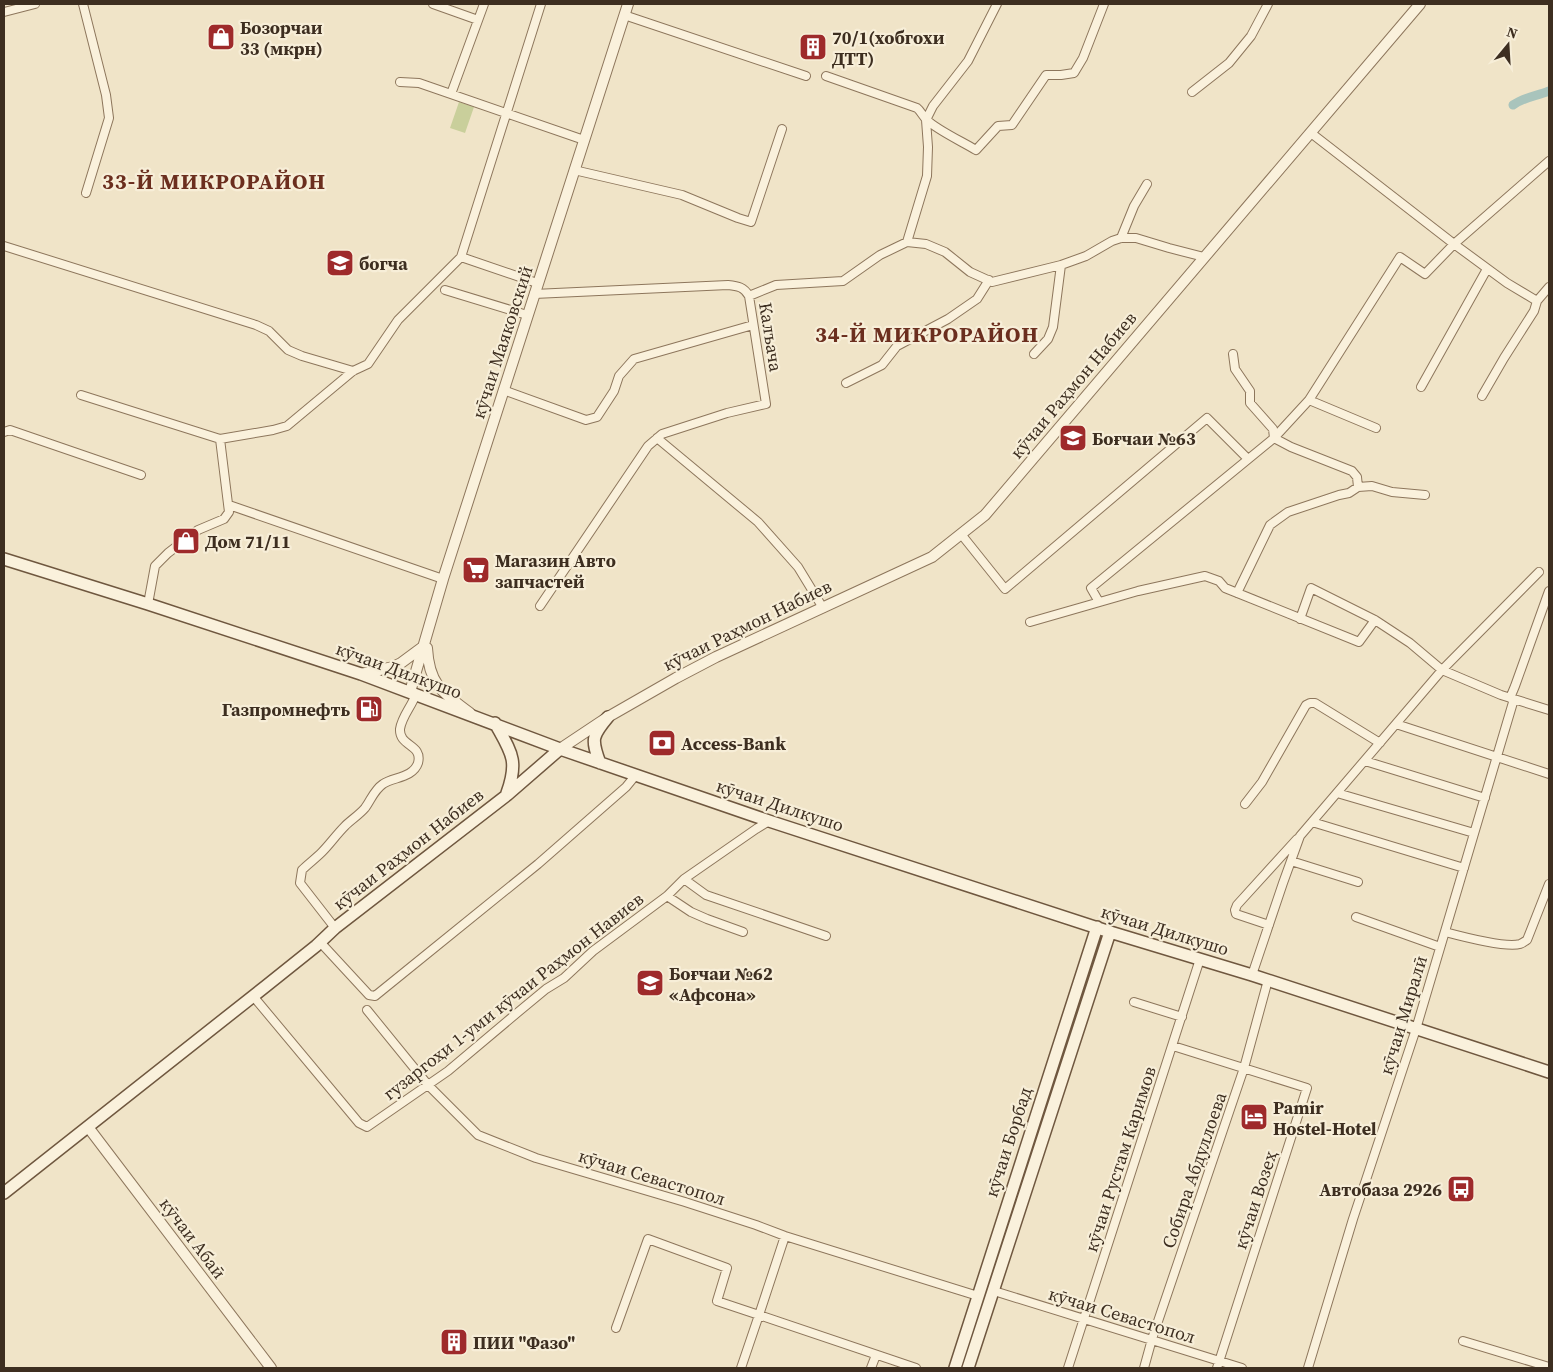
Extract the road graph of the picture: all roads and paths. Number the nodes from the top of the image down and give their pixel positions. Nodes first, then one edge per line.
1 (35, 4) edge
2 (83, 4) edge
3 (433, 4) edge
4 (484, 4) edge
5 (541, 4) edge
6 (628, 4) edge
7 (997, 4) edge
8 (1104, 4) edge
9 (1268, 4) edge
10 (1420, 4) edge
11 (4, 12) edge
12 (624, 16) junction
13 (478, 20) junction
14 (806, 76) dead end
15 (826, 76) dead end
16 (400, 82) dead end
17 (1192, 92) dead end
18 (451, 94) junction
19 (506, 113) junction
20 (926, 120) junction
21 (782, 129) dead end
22 (1311, 133) junction
23 (584, 140) junction
24 (1549, 161) edge
25 (574, 170) junction
26 (1147, 184) dead end
27 (86, 193) dead end
28 (1121, 238) junction
29 (907, 242) junction
30 (1454, 244) junction
31 (4, 246) edge
32 (461, 256) junction
33 (1204, 257) junction
34 (1061, 265) junction
35 (1488, 269) junction
36 (989, 280) junction
37 (538, 283) junction
38 (1549, 288) edge
39 (445, 290) dead end
40 (534, 294) junction
41 (749, 296) junction
42 (1537, 300) junction
43 (527, 315) junction
44 (754, 325) junction
45 (1034, 354) dead end
46 (1233, 354) dead end
47 (353, 371) junction
48 (846, 383) dead end
49 (1421, 387) dead end
50 (504, 390) junction
51 (81, 394) dead end
52 (1482, 396) dead end
53 (1310, 400) junction
54 (1376, 428) dead end
55 (4, 432) edge
56 (220, 438) junction
57 (657, 438) junction
58 (1274, 438) junction
59 (1248, 459) junction
60 (141, 475) dead end
61 (1358, 487) junction
62 (1424, 495) dead end
63 (229, 505) junction
64 (961, 534) junction
65 (4, 559) edge
66 (1539, 572) dead end
67 (443, 579) junction
68 (1549, 591) edge
69 (1237, 593) junction
70 (1099, 602) junction
71 (148, 604) junction
72 (540, 606) dead end
73 (823, 608) junction
74 (1300, 619) junction
75 (1375, 620) junction
76 (1030, 622) dead end
77 (425, 643) junction
78 (1442, 670) junction
79 (361, 674) junction
80 (413, 693) junction
81 (1512, 698) junction
82 (1549, 710) edge
83 (473, 715) junction
84 (608, 717) junction
85 (495, 723) junction
86 (1396, 724) junction
87 (1380, 743) junction
88 (560, 748) junction
89 (1497, 756) junction
90 (1365, 761) junction
91 (600, 763) junction
92 (1549, 774) edge
93 (635, 776) junction
94 (1337, 793) junction
95 (507, 795) junction
96 (1485, 798) junction
97 (1244, 804) dead end
98 (769, 821) junction
99 (1312, 822) junction
100 (1474, 833) junction
101 (1300, 836) junction
102 (1291, 861) junction
103 (1464, 868) junction
104 (684, 879) junction
105 (1358, 882) dead end
106 (1549, 884) edge
107 (667, 896) junction
108 (1356, 917) dead end
109 (1269, 925) junction
110 (1096, 927) junction
111 (335, 928) junction
112 (743, 932) dead end
113 (1110, 932) junction
114 (1445, 932) junction
115 (826, 936) dead end
116 (320, 942) junction
117 (1440, 946) junction
118 (1200, 959) junction
119 (1252, 975) junction
120 (1268, 980) junction
121 (253, 996) junction
122 (1134, 1002) dead end
123 (367, 1010) dead end
124 (1182, 1016) junction
125 (1416, 1028) junction
126 (1173, 1046) junction
127 (1244, 1068) junction
128 (1549, 1072) edge
129 (428, 1085) junction
130 (88, 1127) junction
131 (4, 1193) edge
132 (785, 1236) junction
133 (994, 1291) junction
134 (978, 1296) junction
135 (759, 1316) junction
136 (1084, 1319) junction
137 (616, 1328) dead end
138 (1152, 1339) junction
139 (1463, 1341) dead end
140 (876, 1354) junction
141 (1218, 1364) edge
142 (1549, 1367) edge
143 (271, 1368) edge
144 (741, 1368) edge
145 (871, 1368) edge
146 (916, 1368) edge
147 (955, 1368) edge
148 (969, 1368) edge
149 (1068, 1368) edge
150 (1144, 1368) edge
151 (1242, 1368) edge
152 (1308, 1368) edge

1 - 11 street
2 - 27 street
3 - 13 street
4 - 13 street
5 - 19 street
6 - 12 street, кӯчаи Маяковский
7 - 20 street
8 - 20 street
9 - 17 street
10 - 22 street, кӯчаи Раҳмон Набиев
12 - 14 street
12 - 23 street, кӯчаи Маяковский
13 - 18 street
15 - 20 street
16 - 18 street
18 - 19 street
19 - 23 street
19 - 32 street
20 - 29 street
21 - 25 street
22 - 30 street
22 - 33 street, кӯчаи Раҳмон Набиев
23 - 25 street, кӯчаи Маяковский
24 - 30 street
25 - 37 street, кӯчаи Маяковский
26 - 28 street
28 - 33 street
28 - 34 street
29 - 36 street
29 - 41 street, Калъача
30 - 35 street
30 - 53 street
31 - 47 street
32 - 37 street
32 - 47 street
33 - 64 street, кӯчаи Раҳмон Набиев
34 - 36 street
34 - 45 street
35 - 42 street
35 - 49 street
36 - 48 street
37 - 40 street, кӯчаи Маяковский
38 - 42 street
39 - 43 street
40 - 41 street
40 - 43 street, кӯчаи Маяковский
41 - 44 street, Калъача
42 - 52 street
43 - 50 street, кӯчаи Маяковский
44 - 50 street
44 - 57 street, Калъача
46 - 58 street
47 - 56 street
50 - 67 street, кӯчаи Маяковский
51 - 56 street
53 - 54 street
53 - 58 street
55 - 60 street
56 - 63 street
57 - 72 street, Калъача
57 - 73 street
58 - 59 street
58 - 61 street
59 - 64 street
59 - 70 street
61 - 62 street
61 - 69 street
63 - 67 street
63 - 71 street
64 - 73 street, кӯчаи Раҳмон Набиев
65 - 71 main road, кӯчаи Дилкушо
66 - 78 street
67 - 77 street, кӯчаи Маяковский
68 - 81 street, кӯчаи Миралӣ
69 - 70 street
69 - 74 street
70 - 76 street
71 - 79 main road, кӯчаи Дилкушо
73 - 84 street, кӯчаи Раҳмон Набиев
74 - 75 street
74 - 75 street
75 - 78 street
77 - 79 street
77 - 80 street, кӯчаи Маяковский
77 - 83 street
78 - 81 street
78 - 86 street
79 - 80 main road, кӯчаи Дилкушо
80 - 83 main road, кӯчаи Дилкушо
80 - 111 street
81 - 82 street
81 - 89 street, кӯчаи Миралӣ
83 - 85 main road, кӯчаи Дилкушо
84 - 88 street, кӯчаи Раҳмон Набиев
84 - 91 main road
85 - 88 main road, кӯчаи Дилкушо
85 - 95 main road
86 - 87 street
86 - 89 street
87 - 90 street
87 - 97 street
88 - 91 main road, кӯчаи Дилкушо
88 - 95 main road, кӯчаи Раҳмон Набиев
89 - 92 street
89 - 96 street, кӯчаи Миралӣ
90 - 94 street
90 - 96 street
91 - 93 main road, кӯчаи Дилкушо
93 - 98 main road, кӯчаи Дилкушо
93 - 116 street
94 - 99 street
94 - 100 street
95 - 111 main road, кӯчаи Раҳмон Набиев
96 - 100 street, кӯчаи Миралӣ
98 - 104 street, гузаргоҳи 1-уми кӯчаи Раҳмон Навиев
98 - 110 main road, кӯчаи Дилкушо
99 - 101 street
99 - 103 street
100 - 103 street, кӯчаи Миралӣ
101 - 102 street
101 - 109 street
102 - 105 street
102 - 109 street
103 - 114 street, кӯчаи Миралӣ
104 - 107 street, гузаргоҳи 1-уми кӯчаи Раҳмон Навиев
104 - 115 street
106 - 114 street
107 - 112 street
107 - 129 street, гузаргоҳи 1-уми кӯчаи Раҳмон Навиев
108 - 117 street
109 - 119 street
110 - 113 main road, кӯчаи Дилкушо
110 - 134 main road, кӯчаи Борбад
111 - 116 main road, кӯчаи Раҳмон Набиев
113 - 118 main road, кӯчаи Дилкушо
113 - 133 main road, кӯчаи Борбад
114 - 117 street, кӯчаи Миралӣ
116 - 121 main road, кӯчаи Раҳмон Набиев
117 - 125 street, кӯчаи Миралӣ
118 - 119 main road, кӯчаи Дилкушо
118 - 124 street, кӯчаи Рустам Каримов
119 - 120 main road, кӯчаи Дилкушо
120 - 125 main road, кӯчаи Дилкушо
120 - 127 street, Собира Абдуллоева
121 - 129 street, гузаргоҳи 1-уми кӯчаи Раҳмон Навиев
121 - 130 main road, кӯчаи Раҳмон Набиев
122 - 124 street
123 - 129 street, кӯчаи Севастопол
124 - 126 street, кӯчаи Рустам Каримов
125 - 128 main road, кӯчаи Дилкушо
125 - 152 street, кӯчаи Миралӣ
126 - 127 street, кӯчаи Возеҳ
126 - 136 street, кӯчаи Рустам Каримов
127 - 138 street, Собира Абдуллоева
127 - 141 street, кӯчаи Возеҳ
129 - 132 street, кӯчаи Севастопол
130 - 131 main road, кӯчаи Раҳмон Набиев
130 - 143 street, кӯчаи Абаӣ
132 - 134 street, кӯчаи Севастопол
132 - 135 street
133 - 136 street, кӯчаи Севастопол
133 - 148 main road, кӯчаи Борбад
134 - 147 main road, кӯчаи Борбад
135 - 137 street
135 - 140 street
135 - 144 street
136 - 138 street, кӯчаи Севастопол
136 - 149 street, кӯчаи Рустам Каримов
138 - 141 street, кӯчаи Севастопол
138 - 150 street, Собира Абдуллоева
139 - 142 street
140 - 145 street
140 - 146 street
141 - 151 street, кӯчаи Севастопол

